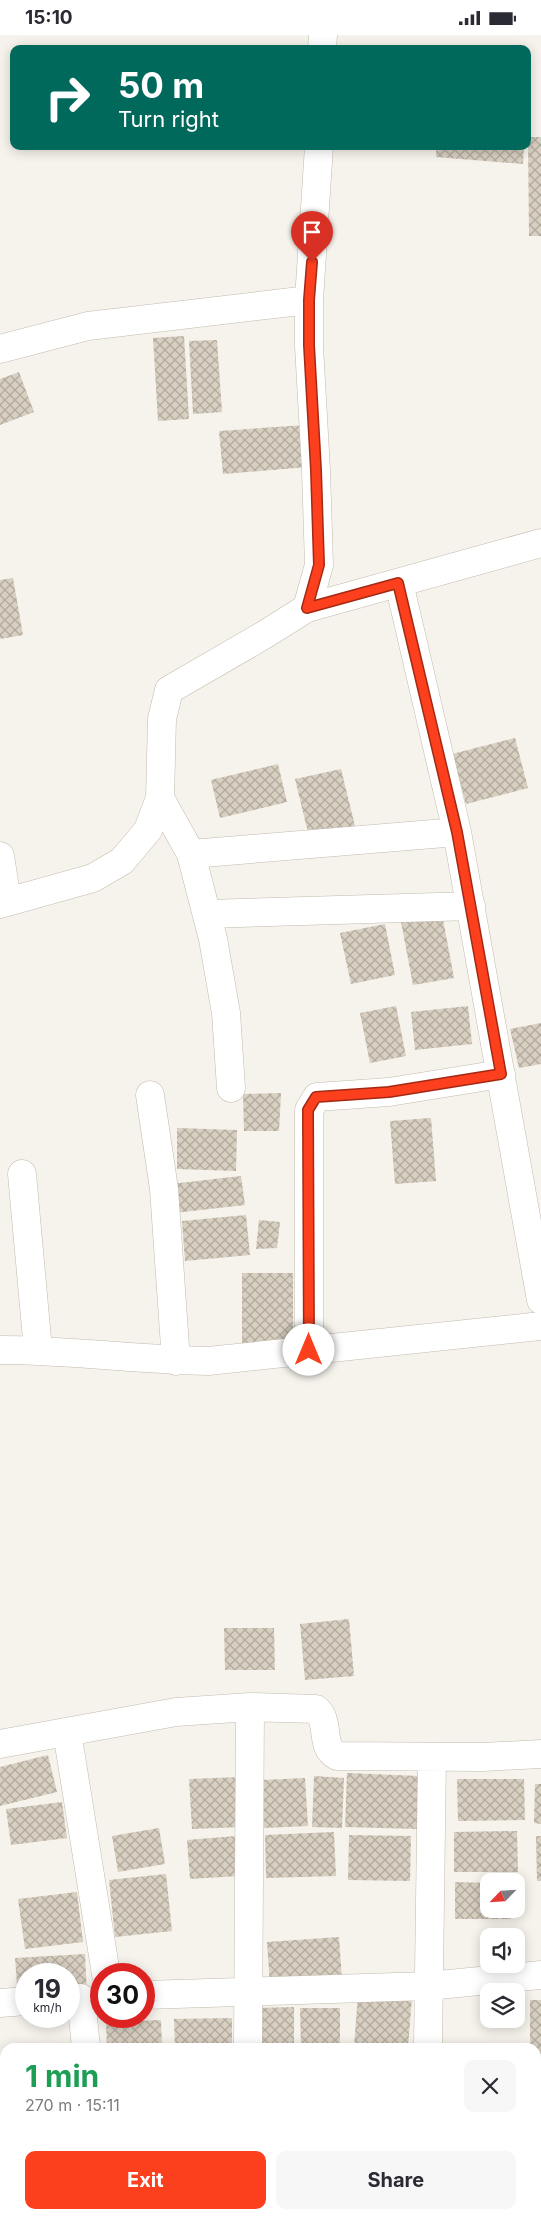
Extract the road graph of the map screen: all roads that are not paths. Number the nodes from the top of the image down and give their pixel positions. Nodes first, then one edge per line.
1 (319, 150) edge
2 (309, 300) junction
3 (0, 349) edge
4 (541, 543) edge
5 (398, 583) junction
6 (307, 608) junction
7 (160, 799) junction
8 (457, 832) junction
9 (191, 855) junction
10 (0, 856) edge
11 (3, 902) edge
12 (471, 905) junction
13 (207, 914) junction
14 (501, 1074) junction
15 (231, 1088) dead end
16 (150, 1095) dead end
17 (22, 1174) dead end
18 (541, 1300) edge
19 (541, 1326) edge
20 (0, 1350) edge
21 (38, 1350) junction
22 (309, 1350) junction
23 (176, 1361) junction
24 (250, 1707) junction
25 (67, 1732) junction
26 (0, 1744) edge
27 (541, 1754) edge
28 (432, 1757) junction
29 (104, 1963) edge
30 (541, 1975) edge
31 (428, 1985) junction
32 (248, 1993) junction
33 (155, 1995) edge
34 (84, 1998) edge
35 (86, 2043) edge
36 (248, 2043) edge
37 (428, 2043) edge

1 - 2 street
2 - 3 street
2 - 6 street
4 - 5 street
5 - 6 street
5 - 8 street
6 - 7 street
7 - 9 street
7 - 11 street
8 - 9 street
8 - 12 street
9 - 13 street
10 - 11 street
12 - 13 street
12 - 14 street
13 - 15 street
14 - 18 street
14 - 22 street
16 - 23 street
17 - 21 street
19 - 22 street
20 - 21 street
21 - 23 street
22 - 23 street
24 - 25 street
24 - 28 street
24 - 32 street
25 - 26 street
25 - 29 street
27 - 28 street
28 - 31 street
30 - 31 street
31 - 32 street
31 - 37 street
32 - 33 street
32 - 36 street
34 - 35 street

